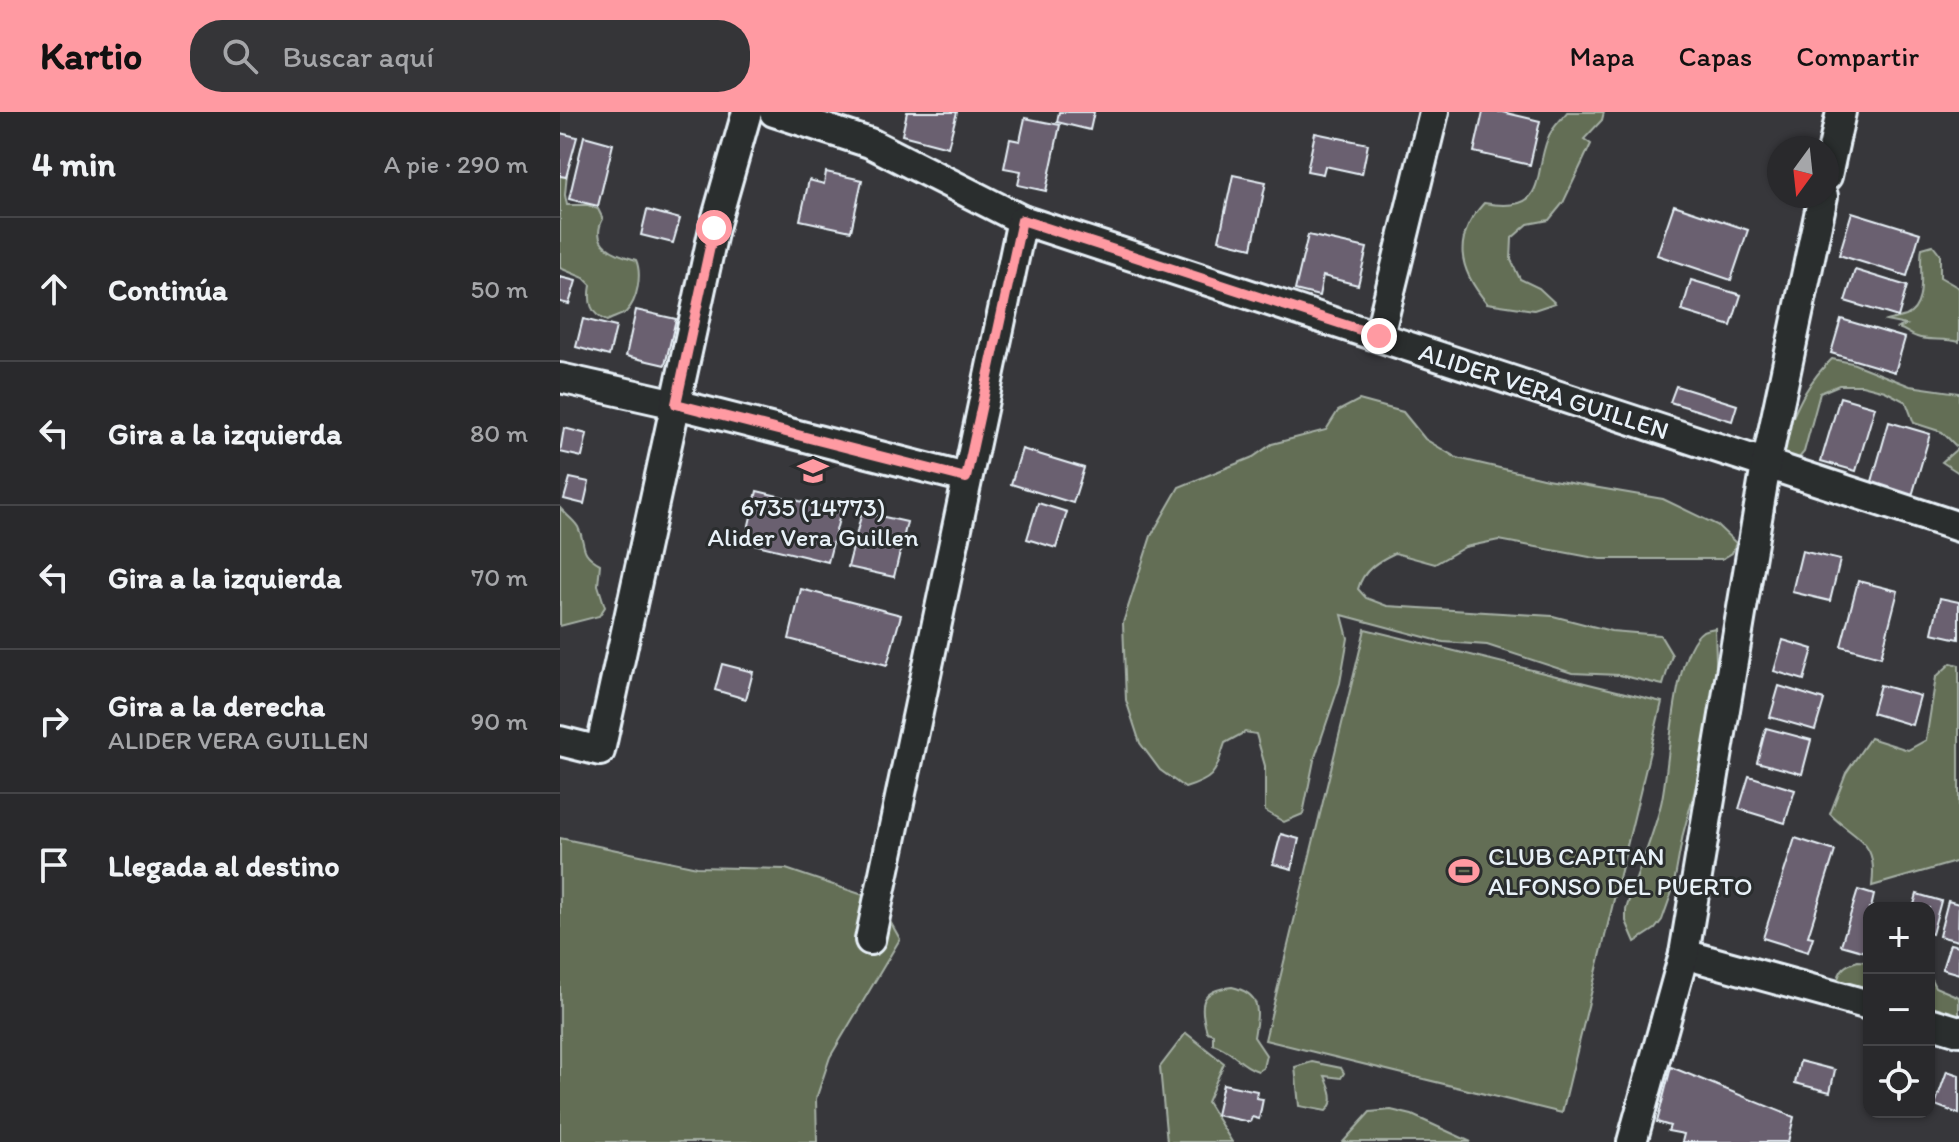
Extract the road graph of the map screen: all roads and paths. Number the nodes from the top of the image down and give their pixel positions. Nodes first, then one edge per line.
1 (747, 112) edge
2 (774, 112) edge
3 (1434, 112) edge
4 (1841, 112) edge
5 (1836, 136) edge
6 (1820, 208) edge
7 (1022, 220) junction
8 (1379, 336) junction
9 (560, 378) edge
10 (676, 404) junction
11 (1766, 465) junction
12 (966, 478) junction
13 (1959, 527) edge
14 (560, 741) edge
15 (870, 940) dead end
16 (1684, 954) junction
17 (1863, 1003) edge
18 (1935, 1024) edge
19 (1959, 1031) edge
20 (1632, 1142) edge

1 - 10 street
2 - 7 street, ALIDER VERA GUILLEN
3 - 8 street
4 - 5 street
6 - 11 street
7 - 8 street, ALIDER VERA GUILLEN
7 - 12 street
8 - 11 street, ALIDER VERA GUILLEN
9 - 10 street
10 - 12 street
10 - 14 street
11 - 13 street, ALIDER VERA GUILLEN
11 - 16 street
12 - 15 street
16 - 17 street
16 - 20 street
18 - 19 street

